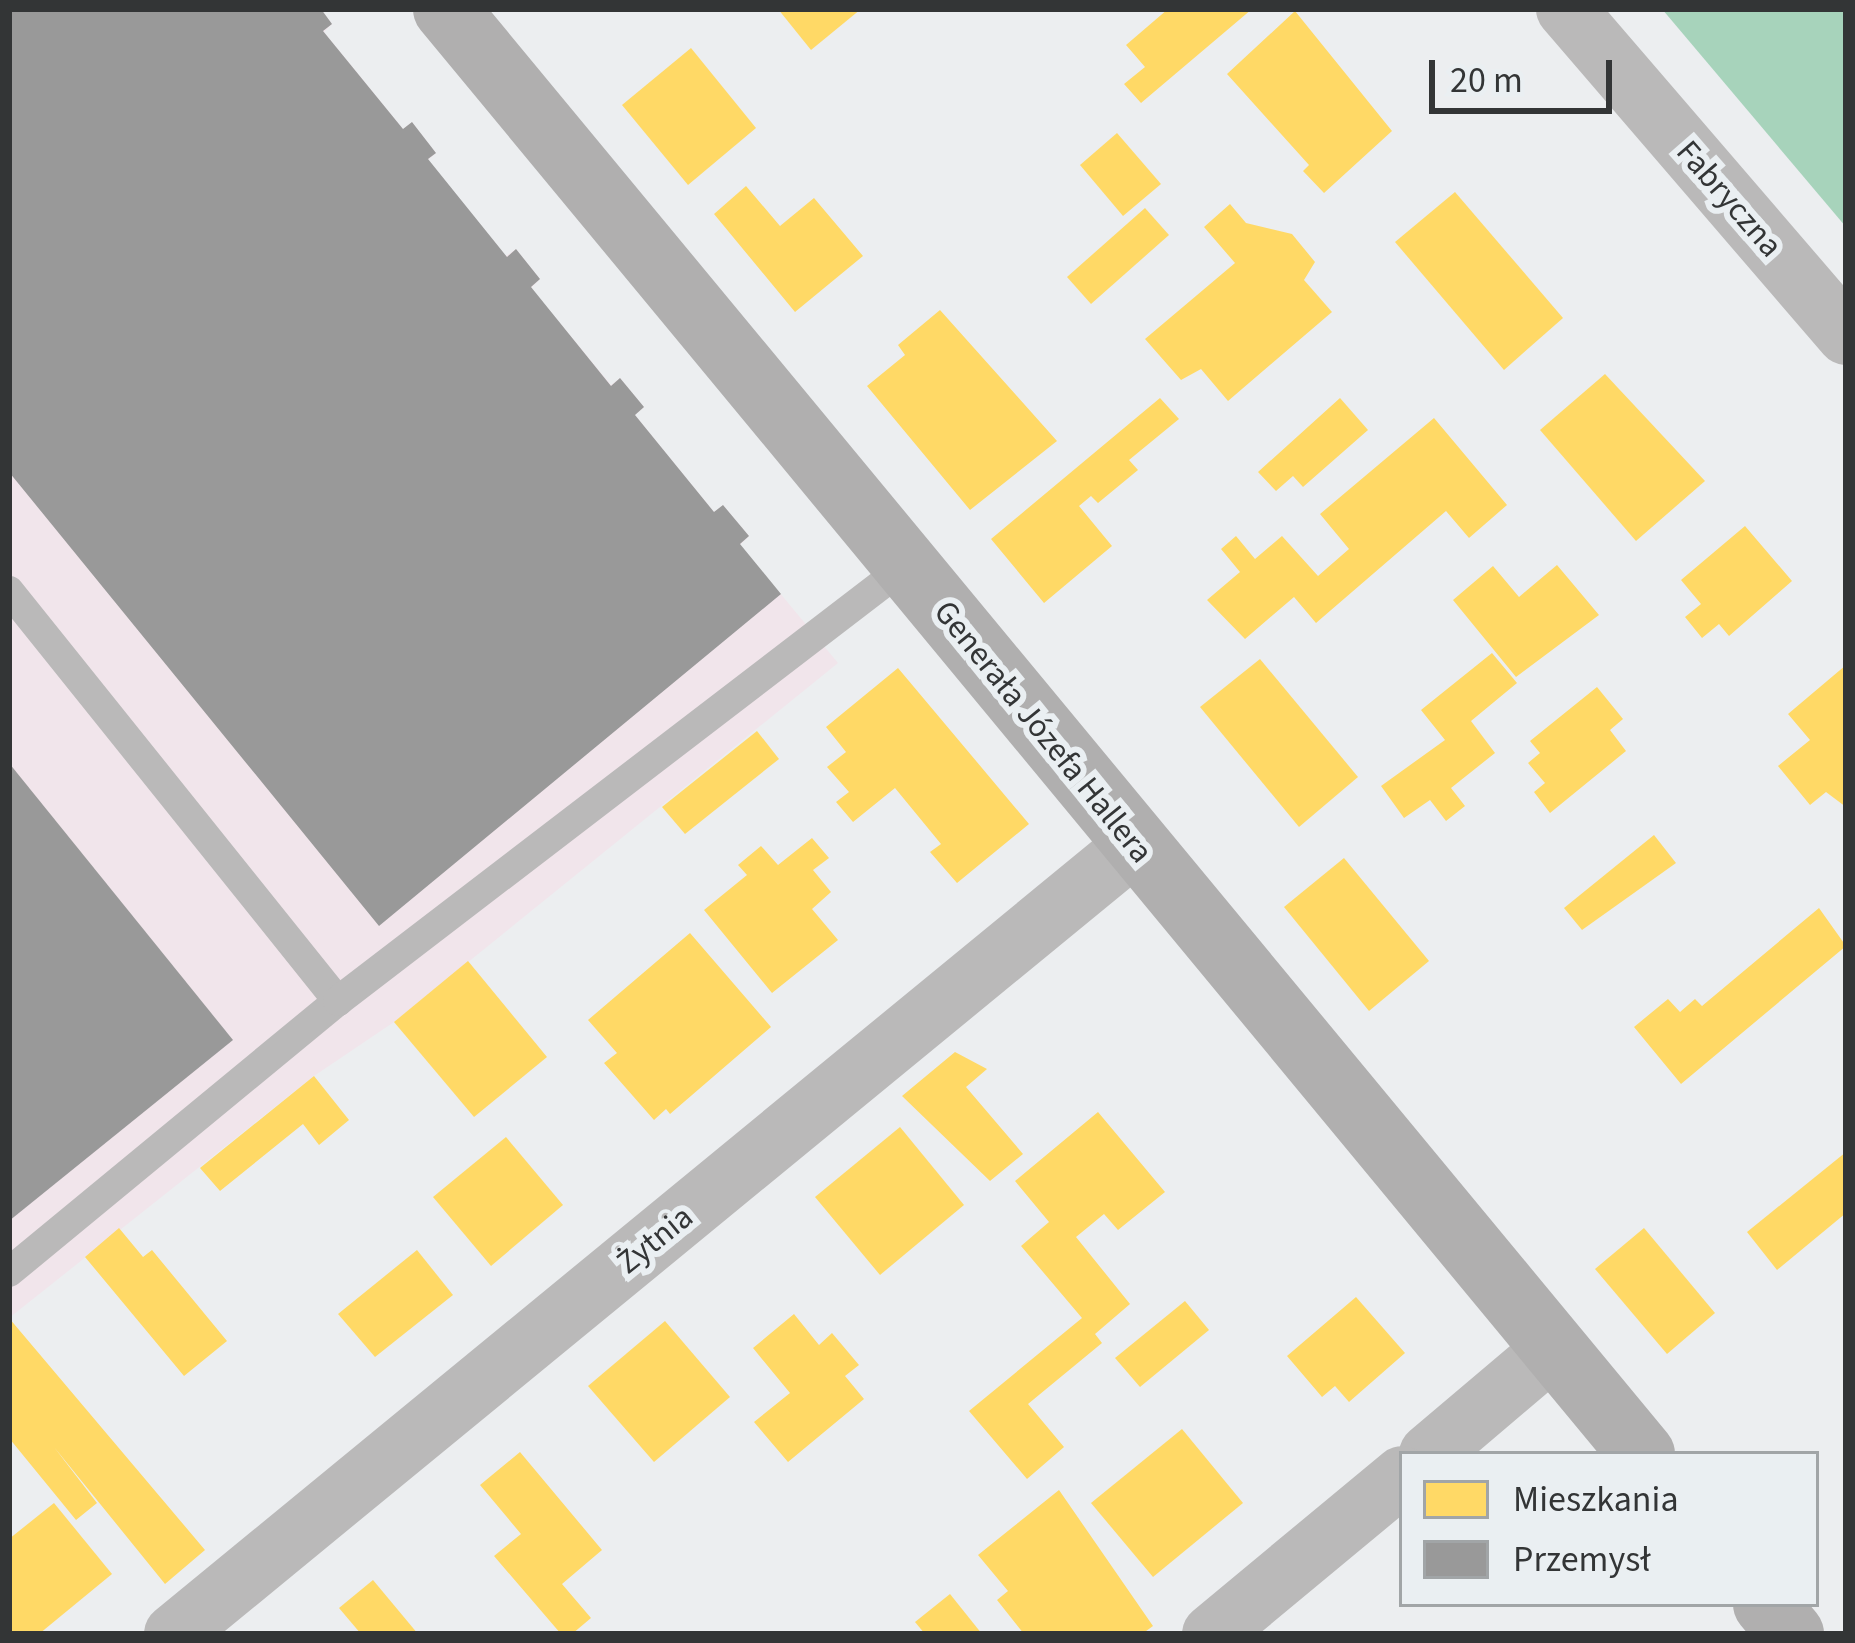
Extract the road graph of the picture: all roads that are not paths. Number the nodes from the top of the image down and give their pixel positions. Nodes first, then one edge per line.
1 (446, 9) edge
2 (1566, 9) edge
3 (1846, 335) edge
4 (907, 565) junction
5 (9, 591) edge
6 (1136, 844) junction
7 (338, 1001) junction
8 (9, 1272) edge
9 (1554, 1348) junction
10 (1433, 1451) edge
11 (1640, 1451) edge
12 (1399, 1478) edge
13 (1768, 1607) edge
14 (174, 1634) edge
15 (1212, 1634) edge
16 (1791, 1634) edge

1 - 4 street, Generała Józefa Hallera
2 - 3 street, Fabryczna
4 - 6 street, Generała Józefa Hallera
4 - 7 lane
5 - 7 lane
6 - 9 street, Generała Józefa Hallera
6 - 14 street, Żytnia
7 - 8 lane
9 - 10 street
9 - 11 street, Generała Józefa Hallera
12 - 15 street
13 - 16 street

